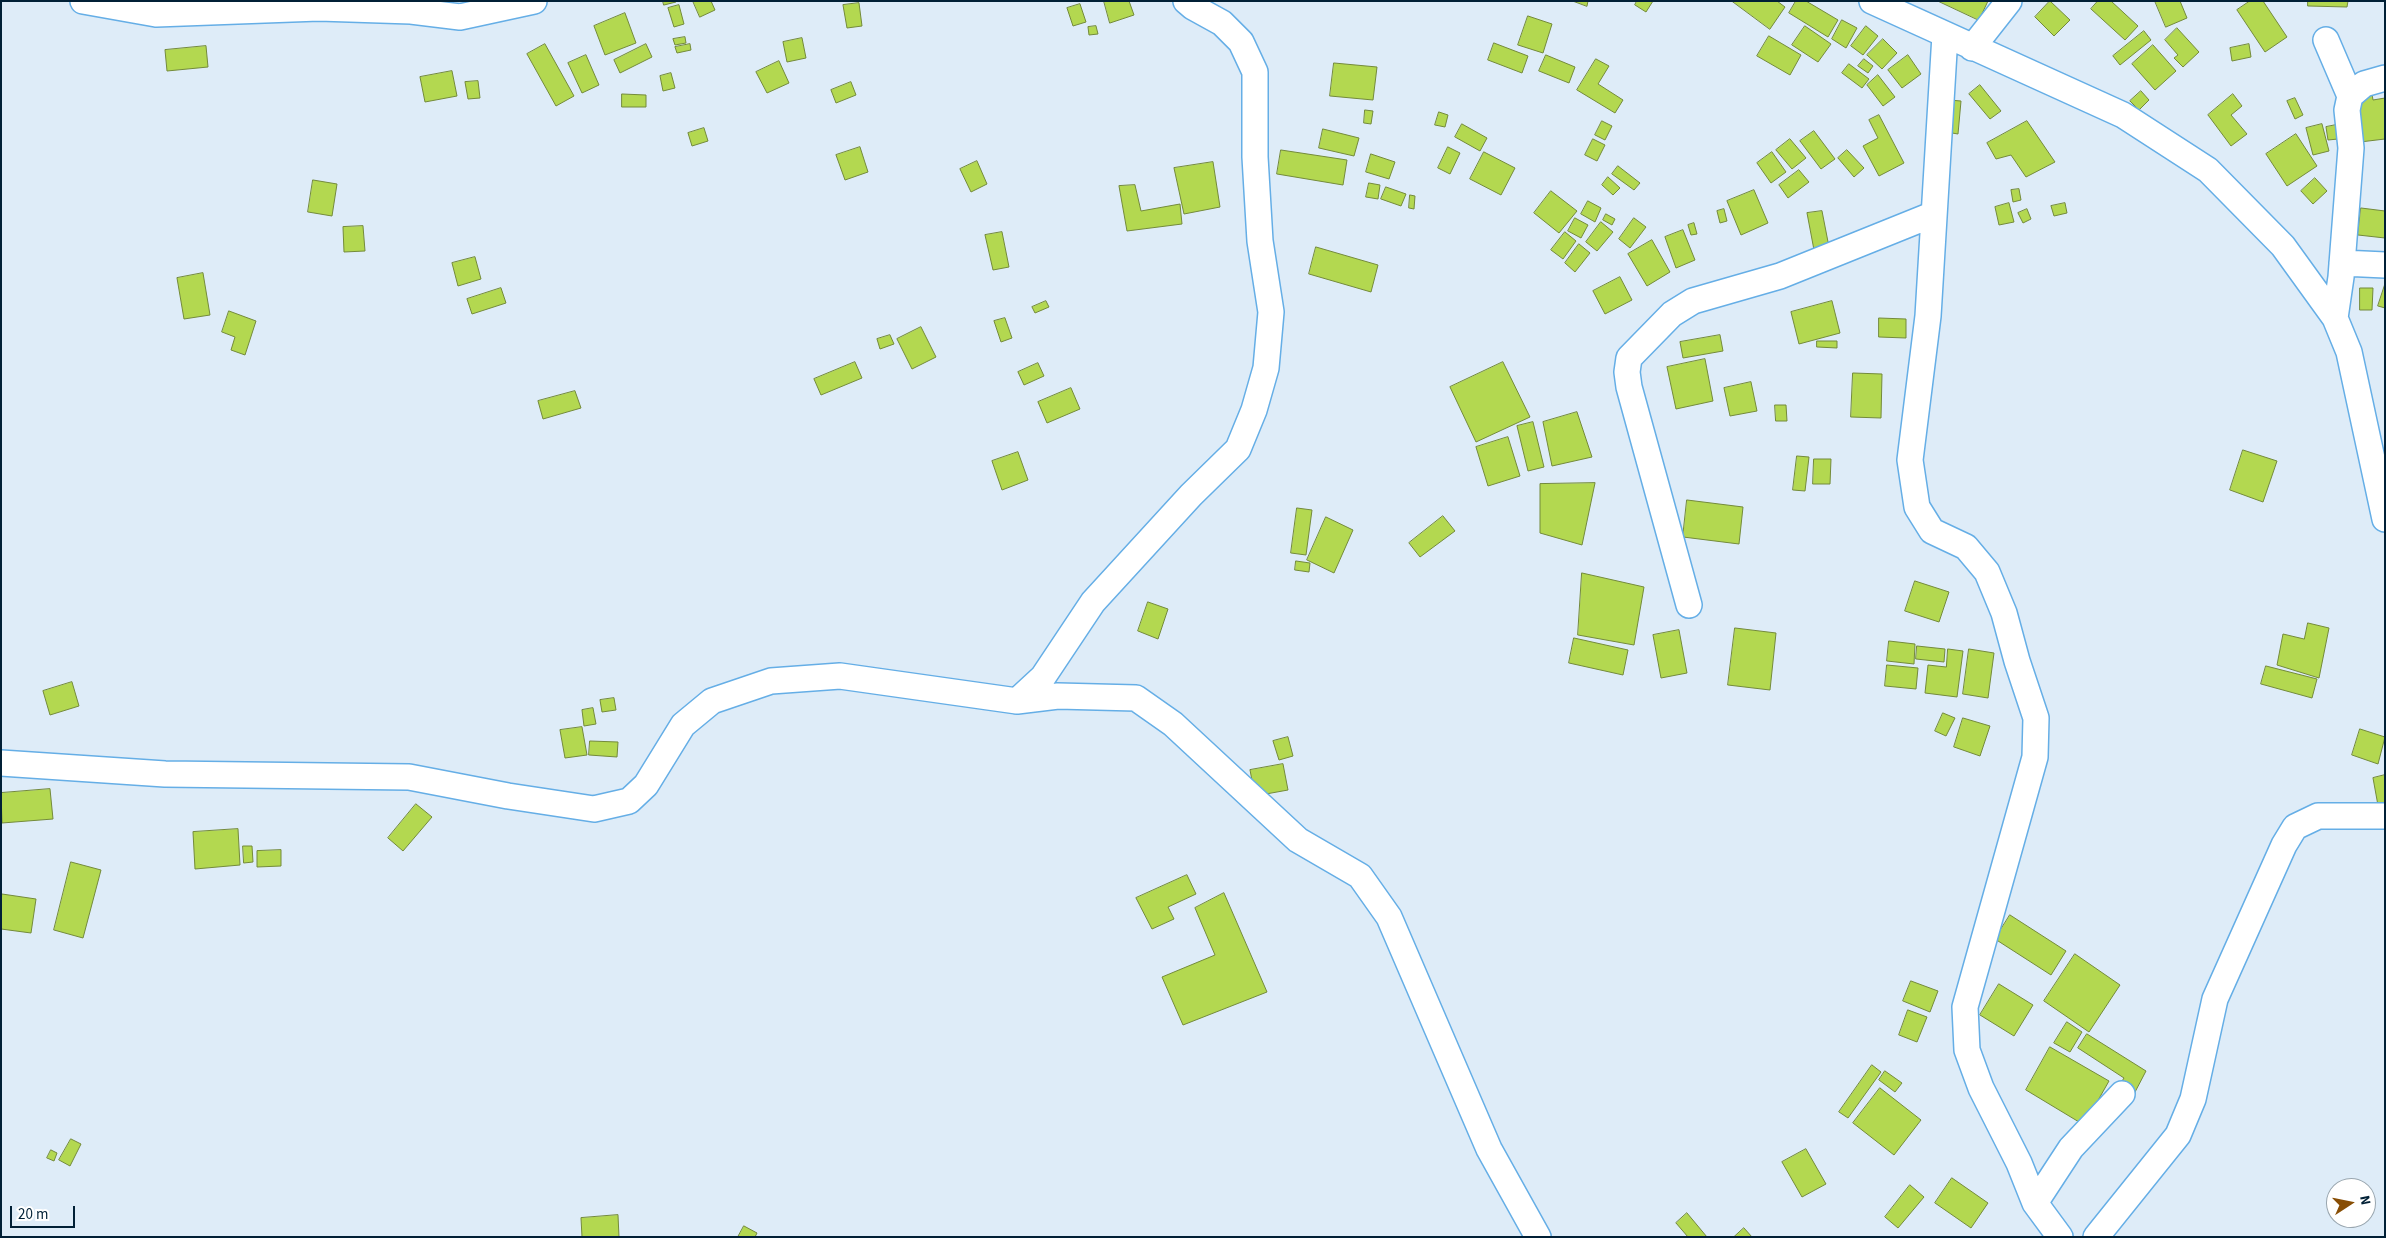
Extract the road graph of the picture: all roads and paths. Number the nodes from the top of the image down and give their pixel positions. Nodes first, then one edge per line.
1 (84, 1) edge
2 (534, 1) edge
3 (1186, 1) edge
4 (1872, 1) edge
5 (2009, 1) edge
6 (1945, 35) junction
7 (2326, 40) dead end
8 (1972, 48) junction
9 (2385, 78) edge
10 (2350, 96) junction
11 (1934, 214) junction
12 (2342, 263) junction
13 (2385, 265) edge
14 (2335, 318) junction
15 (2385, 519) edge
16 (1689, 605) dead end
17 (1017, 701) junction
18 (1, 763) edge
19 (2385, 816) edge
20 (2122, 1094) dead end
21 (2035, 1203) junction
22 (1538, 1237) edge
23 (2060, 1237) edge
24 (2096, 1237) edge

1 - 2 street
3 - 17 street
4 - 6 street
5 - 8 street
6 - 8 street
6 - 11 street
7 - 10 street
8 - 14 street
9 - 10 street
10 - 12 street
11 - 16 street
11 - 21 street
12 - 13 street
12 - 14 street
14 - 15 street
17 - 18 street
17 - 22 street
19 - 24 street
20 - 21 street
21 - 23 street

